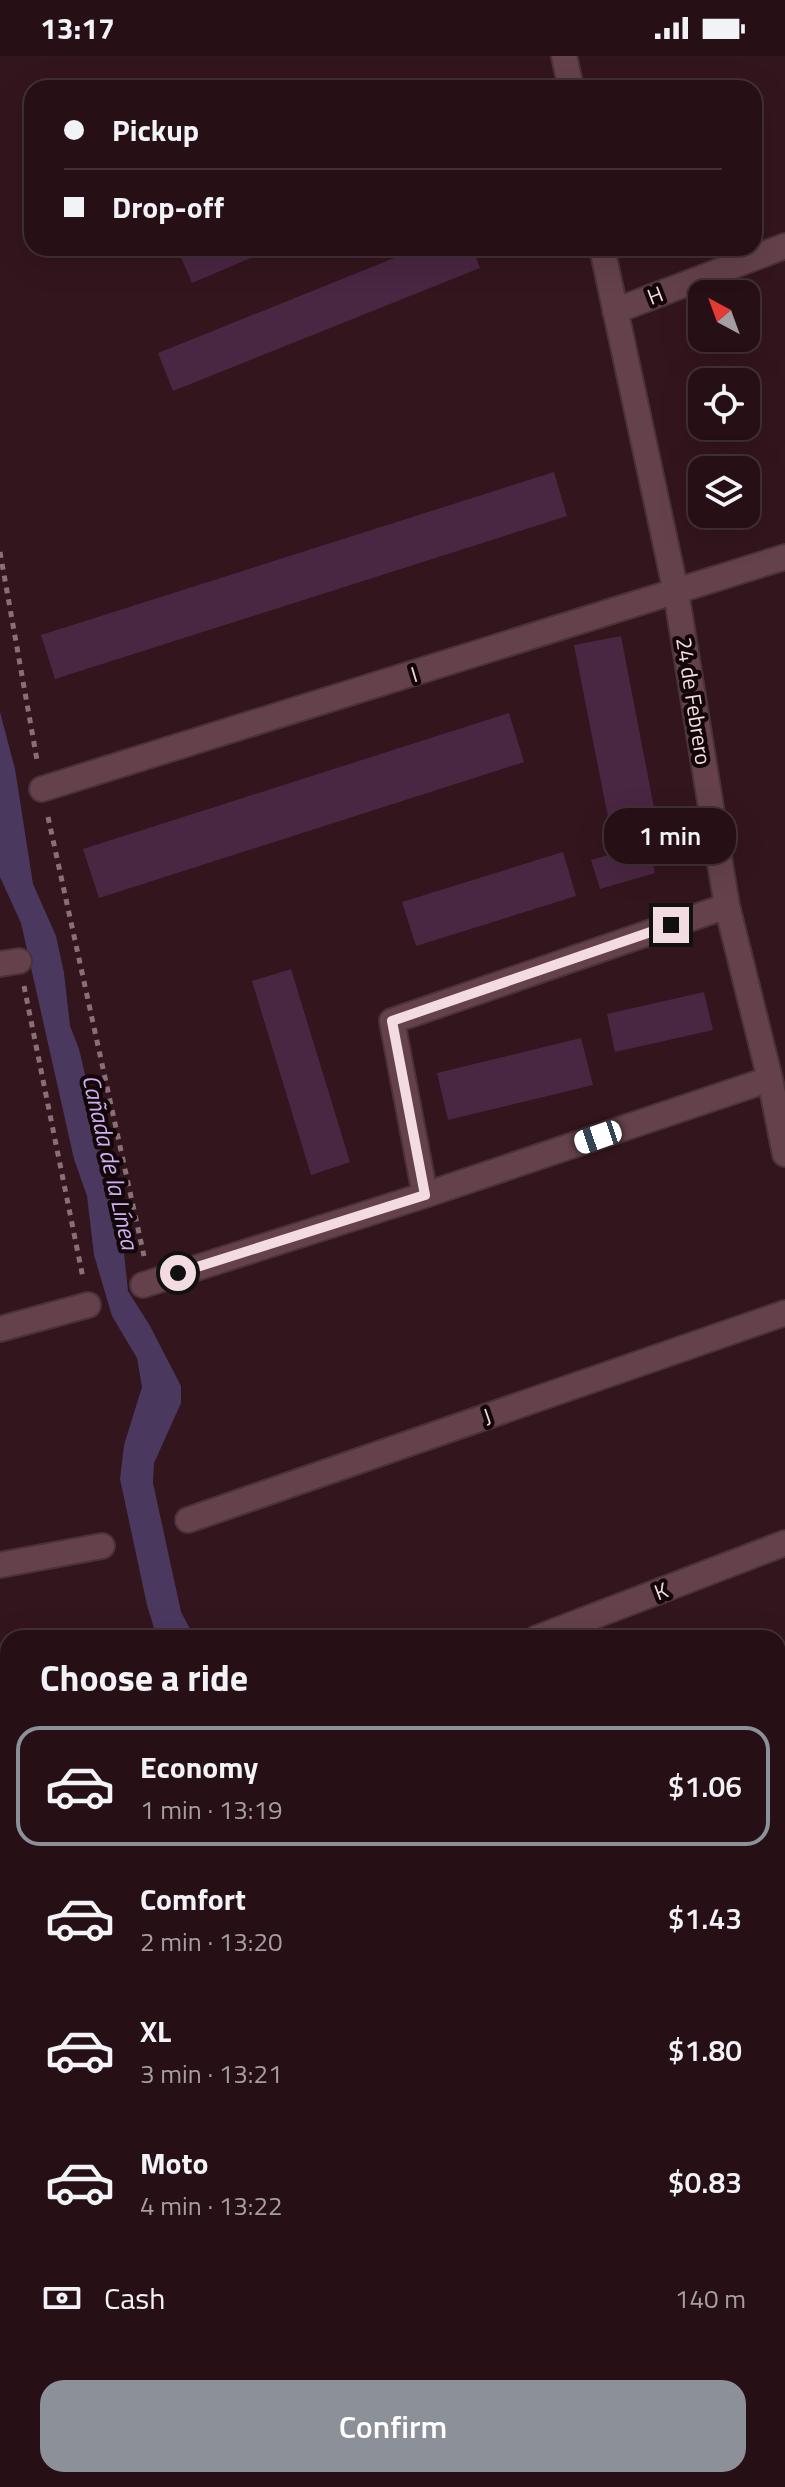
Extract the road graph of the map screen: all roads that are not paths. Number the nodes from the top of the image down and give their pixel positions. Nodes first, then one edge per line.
1 (564, 56) edge
2 (569, 80) edge
3 (785, 246) edge
4 (762, 255) edge
5 (604, 256) edge
6 (759, 256) edge
7 (615, 311) junction
8 (785, 557) edge
9 (676, 592) junction
10 (42, 789) road end
11 (727, 906) junction
12 (770, 1079) junction
13 (785, 1154) edge
14 (425, 1195) junction
15 (146, 1283) road end
16 (88, 1305) road end
17 (785, 1313) edge
18 (0, 1329) edge
19 (188, 1520) dead end
20 (785, 1543) edge
21 (102, 1546) dead end
22 (0, 1565) edge
23 (558, 1630) edge

1 - 2 street
3 - 4 street, H
5 - 7 street, 24 de Febrero
6 - 7 street, H
7 - 9 street, 24 de Febrero
8 - 9 street, I
9 - 10 street, I
9 - 11 street, 24 de Febrero
11 - 12 street, 24 de Febrero
11 - 14 street
12 - 13 street, 24 de Febrero
12 - 14 street
14 - 15 street
16 - 18 street
17 - 19 street, J
20 - 23 street, K
21 - 22 street

